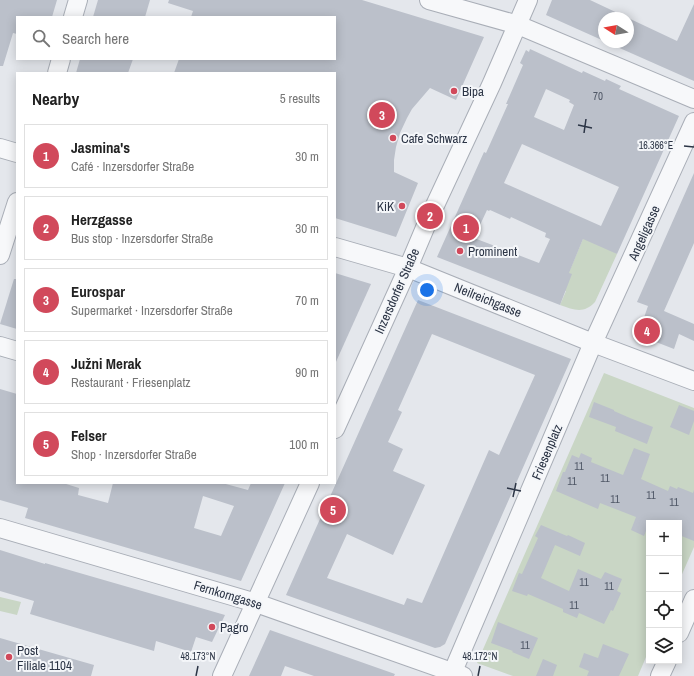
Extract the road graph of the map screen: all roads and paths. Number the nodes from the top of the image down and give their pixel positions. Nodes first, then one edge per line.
1 (78, 0) edge
2 (429, 0) edge
3 (528, 0) edge
4 (73, 16) edge
5 (518, 25) junction
6 (61, 60) edge
7 (57, 72) edge
8 (694, 99) edge
9 (694, 122) edge
10 (0, 148) edge
11 (16, 153) edge
12 (16, 205) edge
13 (336, 247) edge
14 (0, 255) edge
15 (408, 268) junction
16 (593, 343) junction
17 (0, 346) edge
18 (16, 351) edge
19 (694, 381) edge
20 (336, 427) edge
21 (310, 484) edge
22 (0, 528) edge
23 (694, 599) edge
24 (256, 603) junction
25 (681, 628) edge
26 (666, 664) edge
27 (455, 675) edge
28 (222, 676) edge
29 (660, 676) edge

1 - 4 street
2 - 5 street
3 - 5 street, Inzersdorfer Straße
5 - 8 street
5 - 15 street, Inzersdorfer Straße
6 - 7 street
9 - 16 street, Angeligasse
10 - 11 street
12 - 14 street
13 - 15 street, Neilreichgasse
15 - 16 street, Neilreichgasse
15 - 20 street, Inzersdorfer Straße
16 - 19 street
16 - 27 street, Friesenplatz
17 - 18 street
21 - 24 street
22 - 24 street, Fernkorngasse
23 - 25 street
24 - 27 street, Fernkorngasse
24 - 28 street
26 - 29 street

